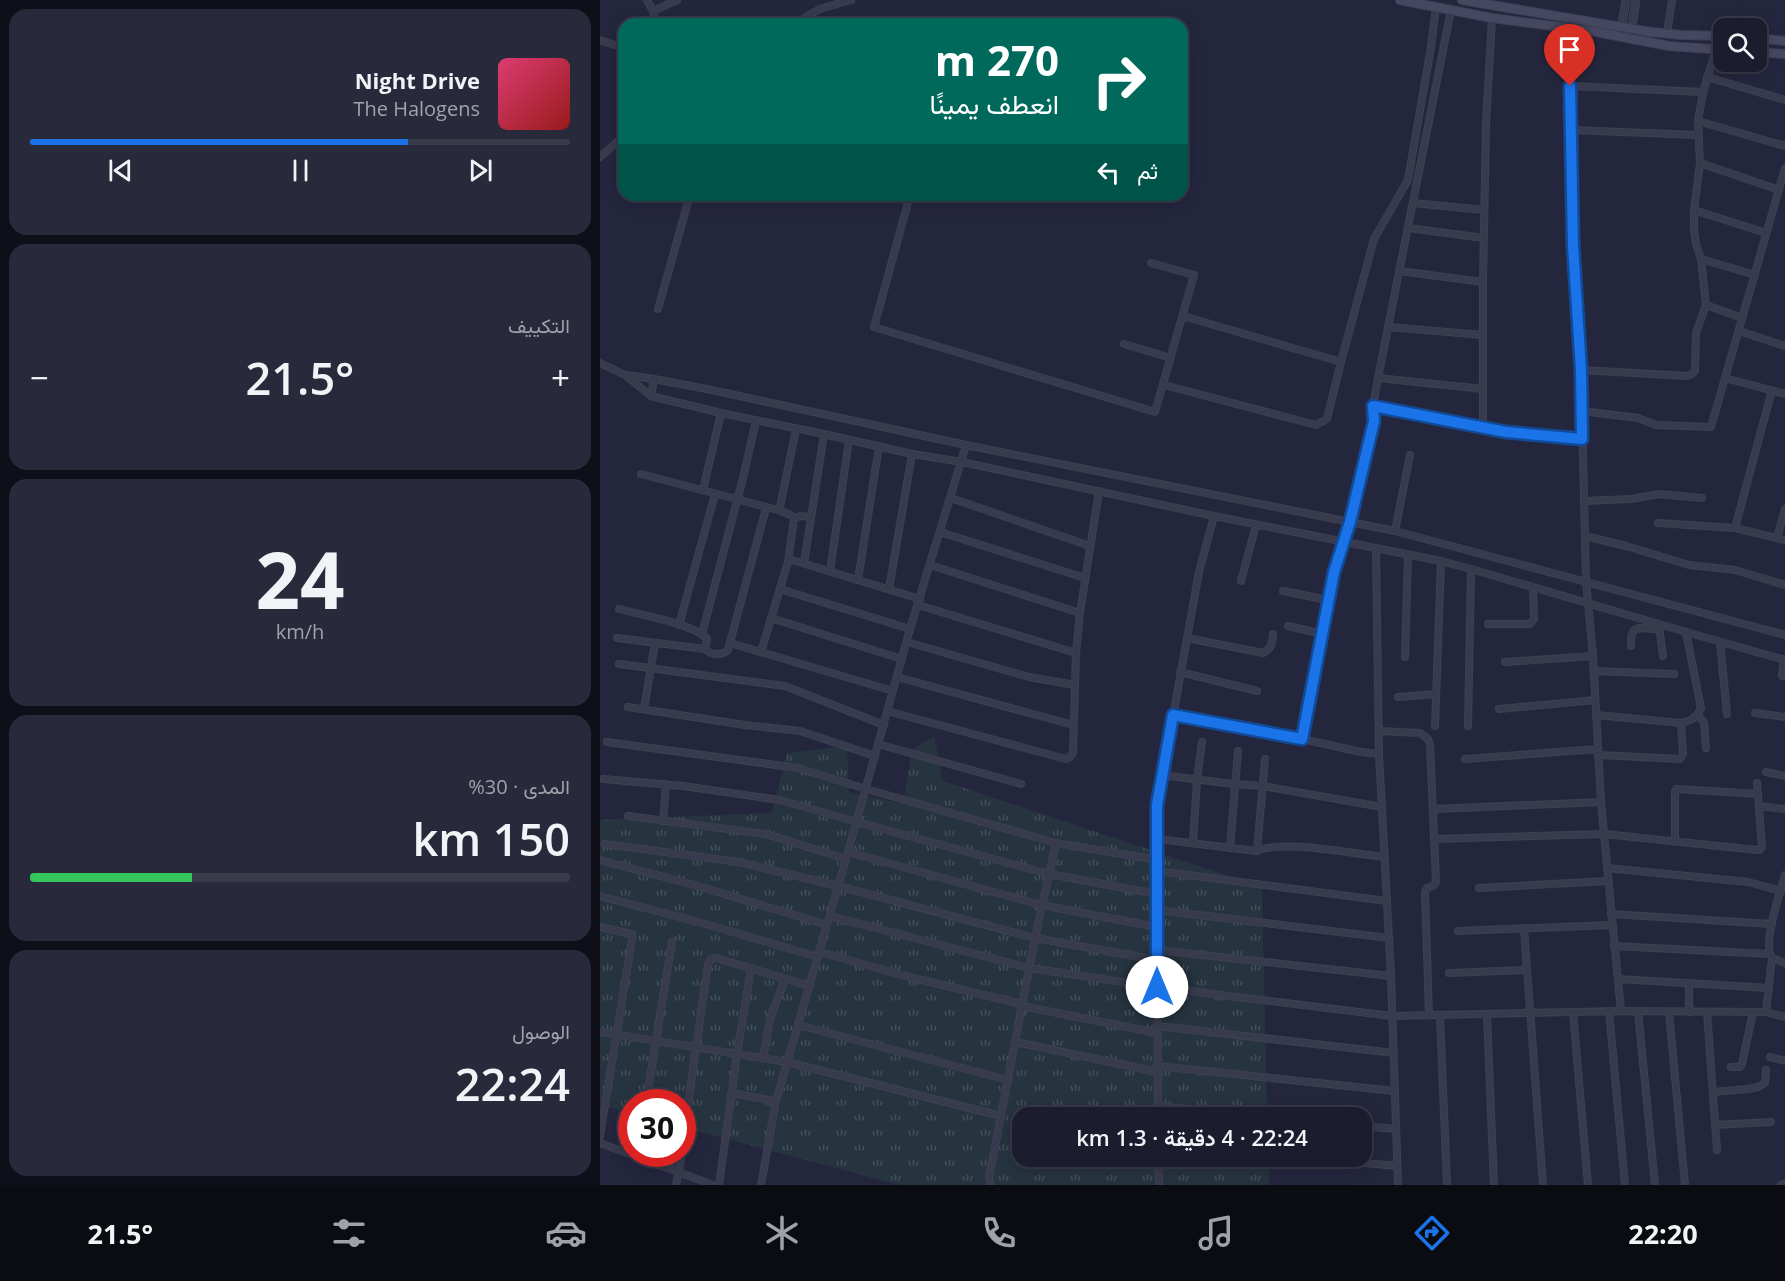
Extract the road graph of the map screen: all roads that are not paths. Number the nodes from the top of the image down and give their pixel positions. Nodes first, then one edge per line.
1 (647, 0) edge
2 (677, 0) edge
3 (851, 0) edge
4 (1400, 0) edge
5 (1462, 0) edge
6 (1626, 0) edge
7 (1636, 0) edge
8 (1672, 0) edge
9 (1436, 8) junction
10 (1451, 10) junction
11 (653, 11) junction
12 (654, 18) edge
13 (804, 18) edge
14 (1492, 18) junction
15 (1621, 27) junction
16 (1572, 29) junction
17 (1632, 29) junction
18 (1667, 34) junction
19 (1713, 36) edge
20 (1620, 38) junction
21 (1630, 39) junction
22 (1767, 39) edge
23 (600, 40) edge
24 (1785, 40) edge
25 (618, 46) edge
26 (1713, 49) edge
27 (1767, 53) edge
28 (1785, 54) edge
29 (1713, 65) edge
30 (1707, 77) junction
31 (1570, 86) junction
32 (1703, 92) junction
33 (1785, 100) edge
34 (1698, 121) junction
35 (1571, 130) junction
36 (1698, 135) junction
37 (618, 141) edge
38 (1785, 146) edge
39 (600, 157) edge
40 (1700, 163) junction
41 (1785, 168) edge
42 (1779, 190) junction
43 (688, 201) edge
44 (908, 201) edge
45 (1413, 203) junction
46 (1484, 210) junction
47 (1694, 210) junction
48 (1408, 228) junction
49 (1766, 233) junction
50 (1484, 238) junction
51 (1701, 259) junction
52 (1151, 263) dead end
53 (1399, 271) junction
54 (1755, 275) junction
55 (1483, 282) junction
56 (1706, 305) junction
57 (658, 309) dead end
58 (1183, 316) junction
59 (1742, 318) junction
60 (1388, 327) junction
61 (1738, 331) junction
62 (1483, 335) junction
63 (1785, 337) edge
64 (1124, 344) dead end
65 (1784, 345) edge
66 (1172, 358) junction
67 (1341, 362) junction
68 (600, 363) edge
69 (1581, 370) junction
70 (625, 375) junction
71 (1378, 378) junction
72 (1725, 378) junction
73 (654, 379) junction
74 (1164, 385) junction
75 (1484, 389) junction
76 (1772, 390) junction
77 (1785, 394) edge
78 (651, 396) junction
79 (1373, 406) junction
80 (1582, 411) junction
81 (721, 413) junction
82 (756, 421) junction
83 (1483, 427) junction
84 (796, 429) junction
85 (824, 434) junction
86 (1582, 439) junction
87 (849, 440) junction
88 (966, 445) junction
89 (879, 446) junction
90 (912, 454) junction
91 (1410, 455) dead end
92 (962, 462) junction
93 (641, 474) dead end
94 (703, 490) junction
95 (1099, 491) junction
96 (715, 494) junction
97 (951, 498) junction
98 (1702, 498) dead end
99 (737, 500) junction
100 (1584, 501) junction
101 (766, 508) junction
102 (1785, 509) edge
103 (778, 510) junction
104 (1214, 516) junction
105 (811, 517) junction
106 (794, 519) junction
107 (1350, 522) junction
108 (1658, 523) dead end
109 (1256, 525) junction
110 (1735, 528) junction
111 (1395, 531) junction
112 (940, 532) junction
113 (1585, 536) junction
114 (1776, 538) junction
115 (1785, 540) edge
116 (1345, 542) junction
117 (1090, 546) junction
118 (1376, 549) junction
119 (1408, 555) junction
120 (1441, 561) junction
121 (788, 562) junction
122 (804, 563) junction
123 (930, 565) junction
124 (1471, 569) junction
125 (830, 571) junction
126 (1086, 578) junction
127 (858, 580) junction
128 (1586, 581) junction
129 (1241, 582) dead end
130 (1785, 585) edge
131 (1533, 588) junction
132 (780, 589) junction
133 (890, 589) junction
134 (1283, 591) dead end
135 (1328, 600) junction
136 (919, 602) junction
137 (1587, 603) junction
138 (619, 609) dead end
139 (1080, 613) junction
140 (771, 618) junction
141 (1488, 624) dead end
142 (679, 625) junction
143 (1288, 626) dead end
144 (1658, 626) junction
145 (910, 629) junction
146 (1686, 632) junction
147 (702, 634) junction
148 (1274, 634) dead end
149 (1322, 634) junction
150 (1785, 635) edge
151 (617, 638) dead end
152 (1187, 638) junction
153 (906, 642) junction
154 (1719, 642) junction
155 (655, 643) junction
156 (730, 643) junction
157 (1631, 646) dead end
158 (705, 649) junction
159 (761, 652) junction
160 (1076, 653) junction
161 (1593, 656) junction
162 (1663, 656) dead end
163 (1406, 657) dead end
164 (902, 659) junction
165 (1785, 659) edge
166 (1505, 662) dead end
167 (619, 664) dead end
168 (652, 669) junction
169 (1593, 671) junction
170 (1180, 672) junction
171 (1674, 674) dead end
172 (1782, 676) dead end
173 (897, 677) junction
174 (1075, 685) junction
175 (893, 691) junction
176 (1257, 691) dead end
177 (1436, 694) junction
178 (1398, 697) dead end
179 (1595, 700) junction
180 (628, 707) dead end
181 (1499, 709) dead end
182 (644, 710) junction
183 (888, 711) junction
184 (1755, 713) dead end
185 (1727, 714) dead end
186 (1173, 715) junction
187 (1596, 715) junction
188 (1698, 715) junction
189 (1785, 717) edge
190 (1681, 723) junction
191 (884, 725) junction
192 (1073, 725) junction
193 (1435, 726) dead end
194 (1468, 726) dead end
195 (1379, 731) junction
196 (1302, 739) junction
197 (607, 742) dead end
198 (1202, 742) dead end
199 (878, 744) junction
200 (1706, 748) dead end
201 (1238, 751) dead end
202 (1598, 752) junction
203 (1379, 754) junction
204 (875, 756) junction
205 (1265, 759) dead end
206 (1465, 759) dead end
207 (1766, 772) dead end
208 (1161, 775) junction
209 (1785, 776) edge
210 (603, 779) dead end
211 (1197, 780) junction
212 (1757, 783) dead end
213 (666, 784) junction
214 (1021, 784) dead end
215 (1234, 784) junction
216 (1263, 786) junction
217 (866, 789) junction
218 (1758, 794) junction
219 (1601, 802) junction
220 (1759, 806) junction
221 (1382, 807) junction
222 (1433, 809) junction
223 (1785, 809) edge
224 (628, 816) dead end
225 (663, 821) junction
226 (857, 822) junction
227 (1604, 834) junction
228 (1157, 839) junction
229 (1434, 839) junction
230 (1675, 840) junction
231 (1056, 843) junction
232 (1194, 843) junction
233 (605, 844) dead end
234 (1230, 848) junction
235 (1257, 851) junction
236 (847, 856) junction
237 (1385, 857) junction
238 (600, 860) edge
239 (1157, 860) junction
240 (1607, 868) junction
241 (1157, 871) junction
242 (1049, 874) junction
243 (1785, 875) edge
244 (1608, 881) junction
245 (838, 886) junction
246 (1479, 888) dead end
247 (1781, 891) junction
248 (1157, 894) junction
249 (600, 896) edge
250 (1387, 901) junction
251 (1041, 905) junction
252 (1156, 910) junction
253 (1611, 914) junction
254 (830, 916) junction
255 (1772, 924) junction
256 (827, 925) junction
257 (1612, 925) junction
258 (600, 927) edge
259 (1156, 927) junction
260 (1524, 929) junction
261 (1458, 931) dead end
262 (1035, 938) junction
263 (1389, 938) junction
264 (672, 942) dead end
265 (1614, 946) junction
266 (1156, 950) junction
267 (819, 955) junction
268 (1771, 956) junction
269 (1157, 960) junction
270 (1785, 963) edge
271 (1029, 968) junction
272 (751, 969) junction
273 (1527, 970) junction
274 (1449, 974) dead end
275 (1391, 976) junction
276 (785, 979) junction
277 (1617, 979) junction
278 (1689, 983) junction
279 (810, 986) junction
280 (1157, 987) junction
281 (1768, 988) junction
282 (1022, 1005) junction
283 (1609, 1011) junction
284 (1621, 1011) junction
285 (1638, 1011) junction
286 (1573, 1012) junction
287 (1669, 1012) junction
288 (1689, 1012) junction
289 (1707, 1012) junction
290 (1753, 1012) junction
291 (1766, 1012) junction
292 (1530, 1013) junction
293 (1487, 1014) junction
294 (1428, 1015) junction
295 (1440, 1015) junction
296 (1392, 1016) junction
297 (1785, 1017) edge
298 (798, 1025) junction
299 (1157, 1030) junction
300 (600, 1032) edge
301 (618, 1035) junction
302 (656, 1041) junction
303 (1015, 1042) junction
304 (698, 1048) junction
305 (1394, 1053) junction
306 (737, 1054) junction
307 (1770, 1057) dead end
308 (763, 1058) junction
309 (1785, 1061) edge
310 (787, 1062) junction
311 (1731, 1067) dead end
312 (1158, 1069) junction
313 (1766, 1070) dead end
314 (1008, 1080) junction
315 (648, 1089) edge
316 (691, 1089) edge
317 (1395, 1091) junction
318 (1713, 1092) junction
319 (731, 1093) junction
320 (776, 1101) junction
321 (1158, 1106) joint
322 (1168, 1107) edge
323 (1001, 1116) junction
324 (1771, 1122) dead end
325 (1716, 1125) junction
326 (1372, 1127) edge
327 (1396, 1129) junction
328 (600, 1136) edge
329 (600, 1143) edge
330 (618, 1149) edge
331 (1717, 1150) dead end
332 (1372, 1164) edge
333 (1397, 1166) junction
334 (665, 1167) edge
335 (680, 1167) edge
336 (1158, 1167) edge
337 (679, 1173) junction
338 (676, 1185) edge
339 (713, 1185) edge
340 (719, 1185) edge
341 (761, 1185) edge
342 (991, 1185) edge
343 (1159, 1185) edge
344 (1398, 1185) edge
345 (1447, 1185) edge
346 (1494, 1185) edge
347 (1543, 1185) edge
348 (1588, 1185) edge
349 (1625, 1185) edge
350 (1655, 1185) edge
351 (1685, 1185) edge

1 - 11 street
2 - 11 street
3 - 13 street
4 - 9 main road
5 - 15 main road
6 - 15 street
7 - 17 street
8 - 18 street
9 - 10 main road
9 - 67 street
10 - 14 main road
10 - 45 street
11 - 12 street
14 - 16 main road
14 - 46 street
15 - 17 main road
15 - 20 street
16 - 20 main road
16 - 31 street
17 - 18 main road
17 - 21 street
18 - 19 main road
20 - 21 main road
21 - 26 main road
22 - 24 main road
23 - 25 street
27 - 28 main road
29 - 30 street
30 - 32 street
30 - 33 street
31 - 32 street
31 - 35 street
32 - 34 street
34 - 36 street
34 - 38 street
35 - 36 street
35 - 69 street
36 - 40 street
37 - 39 street
40 - 42 street
40 - 47 street
41 - 42 street
42 - 49 street
43 - 57 street
44 - 74 street
45 - 46 street
45 - 48 street
46 - 50 street
47 - 49 street
47 - 51 street
48 - 50 street
48 - 53 street
49 - 54 street
50 - 55 street
51 - 54 street
51 - 56 street
52 - 58 street
53 - 55 street
53 - 60 street
54 - 59 street
55 - 62 street
56 - 59 street
56 - 69 street
58 - 66 street
58 - 67 street
59 - 61 street
60 - 62 street
60 - 71 street
61 - 65 street
61 - 72 street
62 - 75 street
63 - 65 street
64 - 66 street
66 - 74 street
67 - 74 street
68 - 70 street
69 - 80 street
70 - 73 street
70 - 78 street
71 - 75 street
71 - 79 street
72 - 76 street
72 - 80 street
73 - 78 street
73 - 88 street
75 - 83 street
76 - 77 street
76 - 110 street
78 - 81 street
79 - 83 street
79 - 107 street
80 - 86 street
81 - 82 street
81 - 94 street
82 - 84 street
82 - 99 street
83 - 86 street
84 - 85 street
84 - 103 street
85 - 87 street
85 - 105 street
86 - 100 street
87 - 89 street
87 - 125 street
88 - 92 street
88 - 107 street
89 - 90 street
89 - 127 street
90 - 92 street
90 - 133 street
91 - 111 street
92 - 95 street
92 - 97 street
93 - 94 street
94 - 96 street
95 - 104 street
95 - 117 street
96 - 99 street
96 - 142 street
97 - 112 street
97 - 117 street
98 - 100 street
99 - 101 street
99 - 147 street
100 - 113 street
101 - 103 street
101 - 156 street
102 - 114 street
103 - 106 street
104 - 109 street
104 - 152 street
105 - 106 street
105 - 122 street
106 - 121 street
107 - 111 street
107 - 116 street
108 - 110 street
109 - 116 street
109 - 129 street
110 - 114 street
111 - 128 street
112 - 123 street
112 - 126 street
113 - 128 street
113 - 130 street
114 - 115 street
116 - 118 street
116 - 135 street
117 - 126 street
118 - 119 street
118 - 195 street
119 - 120 street
119 - 163 street
120 - 124 street
120 - 177 street
121 - 122 street
121 - 132 street
122 - 125 street
123 - 136 street
123 - 139 street
124 - 131 street
124 - 194 street
125 - 127 street
126 - 139 street
127 - 133 street
128 - 137 street
128 - 150 street
131 - 137 street
131 - 141 street
132 - 140 street
132 - 145 street
133 - 136 street
134 - 135 street
135 - 149 street
136 - 145 street
136 - 160 street
137 - 144 street
137 - 161 street
138 - 142 street
139 - 160 street
140 - 159 street
140 - 164 street
142 - 147 street
143 - 149 street
144 - 146 street
144 - 157 street
144 - 162 street
145 - 153 street
146 - 154 street
146 - 188 street
147 - 158 street
148 - 152 street
149 - 196 street
151 - 155 street
152 - 170 street
153 - 164 street
153 - 174 street
154 - 165 street
154 - 185 street
155 - 158 street
155 - 168 street
156 - 158 street
156 - 159 street
159 - 175 street
160 - 174 street
161 - 166 street
161 - 169 street
164 - 173 street
165 - 172 street
167 - 168 street
168 - 182 street
168 - 191 street
169 - 171 street
169 - 179 street
170 - 176 street
170 - 186 street
173 - 175 street
173 - 192 street
174 - 192 street
175 - 183 street
177 - 178 street
177 - 193 street
179 - 181 street
179 - 187 street
180 - 182 street
182 - 204 street
183 - 191 street
183 - 192 street
184 - 189 street
186 - 196 street
186 - 208 street
187 - 190 street
187 - 202 street
188 - 190 street
188 - 200 street
190 - 202 street
191 - 199 street
195 - 203 street
195 - 222 street
196 - 203 street
197 - 217 street
198 - 211 street
199 - 204 street
199 - 214 street
201 - 215 street
202 - 206 street
202 - 219 street
203 - 221 street
204 - 217 street
205 - 216 street
207 - 209 street
208 - 211 street
208 - 228 street
210 - 213 street
211 - 215 street
211 - 232 street
212 - 218 street
213 - 225 street
213 - 226 street
215 - 216 street
215 - 234 street
216 - 221 street
216 - 235 street
217 - 226 street
217 - 231 street
218 - 220 street
218 - 230 street
219 - 222 street
219 - 227 street
220 - 223 street
220 - 230 street
221 - 237 street
222 - 229 street
224 - 225 street
225 - 236 street
226 - 236 street
226 - 242 street
227 - 229 street
227 - 230 street
227 - 240 street
228 - 232 street
228 - 239 street
229 - 294 street
231 - 239 street
231 - 242 street
232 - 234 street
233 - 245 street
234 - 235 street
235 - 237 street
236 - 245 street
236 - 251 street
237 - 250 street
238 - 256 street
239 - 241 street
240 - 244 street
240 - 247 street
241 - 248 street
241 - 250 street
242 - 248 street
242 - 251 street
243 - 247 street
244 - 246 street
244 - 253 street
245 - 254 street
245 - 262 street
247 - 255 street
248 - 252 street
249 - 267 street
250 - 263 street
251 - 259 street
251 - 262 street
252 - 259 street
252 - 263 street
253 - 255 street
253 - 257 street
254 - 256 street
254 - 271 street
255 - 268 street
256 - 267 street
257 - 260 street
257 - 265 street
258 - 301 street
259 - 266 street
260 - 261 street
260 - 273 street
262 - 269 street
262 - 271 street
263 - 275 street
264 - 302 street
265 - 268 street
265 - 277 street
266 - 269 street
266 - 275 street
267 - 279 street
267 - 282 street
268 - 270 street
268 - 281 street
269 - 280 street
271 - 280 street
271 - 282 street
272 - 276 street
272 - 304 street
272 - 306 street
273 - 274 street
273 - 292 street
275 - 296 street
276 - 279 street
276 - 308 street
277 - 278 street
277 - 284 street
278 - 281 street
278 - 288 street
279 - 298 street
280 - 296 street
280 - 299 street
281 - 291 street
282 - 299 street
282 - 303 street
283 - 284 street
283 - 286 street
283 - 349 street
284 - 285 street
285 - 287 street
285 - 350 street
286 - 292 street
286 - 348 street
287 - 288 street
287 - 351 street
288 - 289 street
289 - 290 street
289 - 318 street
290 - 291 street
290 - 311 street
291 - 297 street
292 - 293 street
292 - 347 street
293 - 295 street
293 - 346 street
294 - 295 street
294 - 296 street
295 - 345 street
296 - 305 street
298 - 310 street
298 - 314 street
299 - 305 street
299 - 312 street
300 - 301 street
301 - 302 street
301 - 328 street
302 - 304 street
302 - 315 street
303 - 312 street
303 - 314 street
304 - 306 street
304 - 316 street
305 - 317 street
306 - 308 street
306 - 319 street
307 - 309 street
308 - 310 street
310 - 320 street
310 - 323 street
312 - 317 street
312 - 321 street
313 - 318 street
314 - 323 street
317 - 327 street
318 - 325 street
319 - 320 street
319 - 340 street
320 - 341 street
321 - 322 street
323 - 342 street
324 - 325 street
325 - 331 street
326 - 327 street
327 - 333 street
329 - 330 street
332 - 333 street
333 - 344 street
334 - 337 street
335 - 337 street
336 - 343 street
337 - 338 street
337 - 339 street

